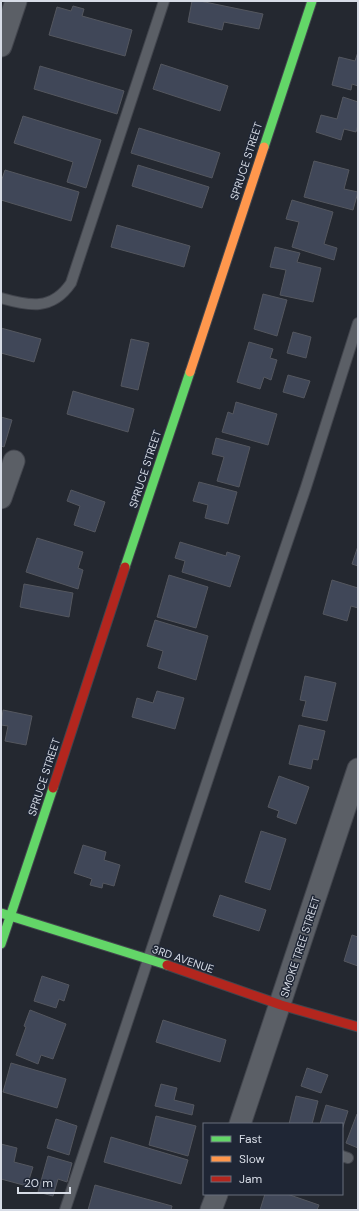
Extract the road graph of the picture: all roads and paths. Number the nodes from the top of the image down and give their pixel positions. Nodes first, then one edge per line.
1 (16, 1) edge
2 (164, 1) edge
3 (312, 1) edge
4 (1, 46) edge
5 (1, 298) edge
6 (358, 323) edge
7 (14, 461) dead end
8 (1, 498) edge
9 (358, 769) edge
10 (1, 913) edge
11 (10, 916) junction
12 (1, 944) edge
13 (148, 960) junction
14 (281, 1005) junction
15 (358, 1027) edge
16 (245, 1123) edge
17 (217, 1195) edge
18 (66, 1210) edge
19 (211, 1210) edge

1 - 4 street
2 - 5 lane
3 - 11 street, SPRUCE STREET
6 - 13 lane
7 - 8 street
9 - 14 street, SMOKE TREE STREET
10 - 11 street, 3RD AVENUE
11 - 12 street, SPRUCE STREET
11 - 13 street, 3RD AVENUE
13 - 14 street, 3RD AVENUE
13 - 18 lane
14 - 15 street, 3RD AVENUE
14 - 16 street, SMOKE TREE STREET
17 - 19 street

